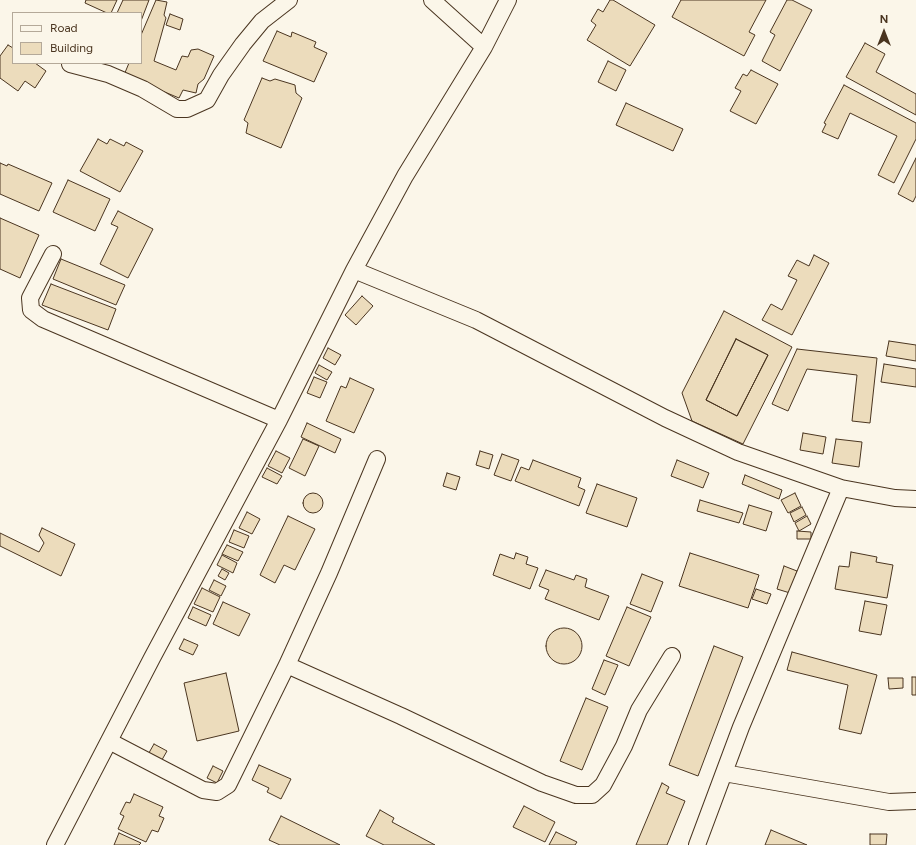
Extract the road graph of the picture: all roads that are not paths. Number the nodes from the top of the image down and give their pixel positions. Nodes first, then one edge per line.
1 (289, 0) edge
2 (432, 0) edge
3 (508, 0) edge
4 (484, 47) junction
5 (70, 64) edge
6 (53, 254) dead end
7 (354, 270) junction
8 (278, 420) junction
9 (378, 459) dead end
10 (841, 488) junction
11 (916, 500) edge
12 (672, 656) dead end
13 (287, 665) junction
14 (109, 741) junction
15 (724, 773) junction
16 (916, 801) edge
17 (55, 845) edge
18 (697, 845) edge

1 - 5 street
2 - 4 street
3 - 4 street
4 - 7 street
6 - 8 street
7 - 8 street
7 - 10 street
8 - 14 street
9 - 13 street
10 - 11 street
10 - 15 street
12 - 13 street
13 - 14 street
14 - 17 street
15 - 16 street
15 - 18 street

